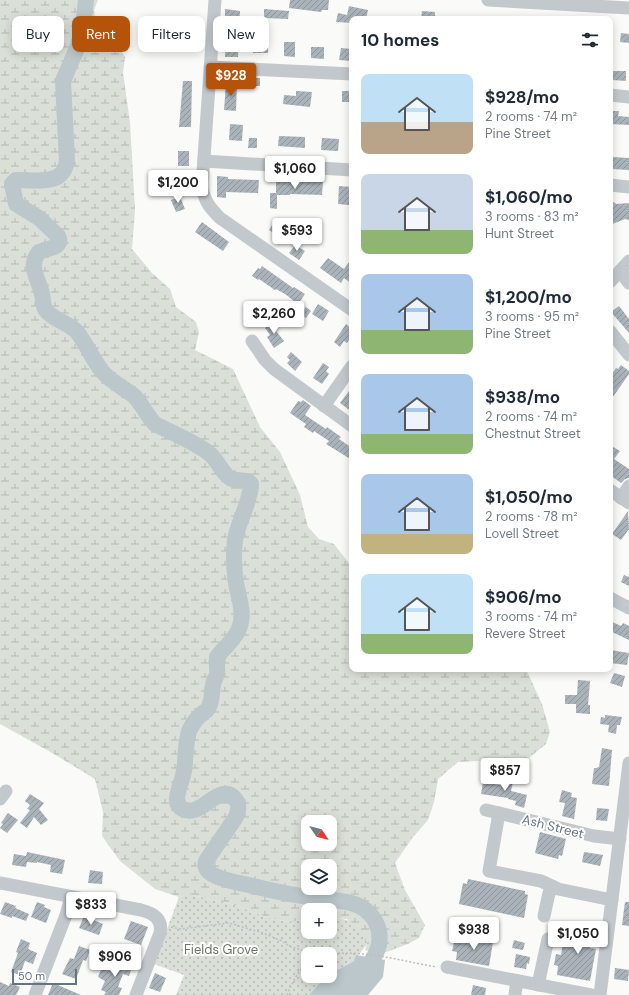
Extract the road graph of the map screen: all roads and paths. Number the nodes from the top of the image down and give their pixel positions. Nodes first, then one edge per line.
1 (215, 0) edge
2 (488, 0) edge
3 (629, 8) edge
4 (211, 67) junction
5 (349, 74) edge
6 (613, 95) edge
7 (629, 96) edge
8 (204, 161) junction
9 (349, 170) edge
10 (613, 186) edge
11 (629, 187) edge
12 (629, 261) edge
13 (620, 271) junction
14 (613, 279) edge
15 (629, 283) edge
16 (349, 308) edge
17 (613, 335) edge
18 (252, 341) dead end
19 (629, 355) edge
20 (349, 370) edge
21 (324, 406) junction
22 (349, 424) edge
23 (629, 486) edge
24 (613, 492) edge
25 (625, 500) edge
26 (613, 600) edge
27 (629, 608) edge
28 (629, 763) edge
29 (486, 810) dead end
30 (500, 813) junction
31 (623, 830) edge
32 (0, 883) edge
33 (552, 886) junction
34 (71, 897) junction
35 (612, 900) junction
36 (544, 916) dead end
37 (159, 921) junction
38 (548, 939) dead end
39 (301, 950) edge
40 (337, 954) edge
41 (447, 967) joint
42 (301, 969) edge
43 (517, 981) junction
44 (538, 985) junction
45 (35, 995) edge
46 (136, 995) edge
47 (287, 995) edge
48 (514, 995) edge
49 (591, 995) edge
50 (600, 995) edge

1 - 4 street
2 - 3 street
4 - 5 street
4 - 8 street
6 - 7 street
8 - 9 street
8 - 16 street
10 - 11 street
12 - 13 street
13 - 14 street
13 - 15 street
17 - 19 street
18 - 21 street
20 - 21 street
21 - 22 street
23 - 25 street
24 - 25 street
26 - 27 street
28 - 31 street
29 - 30 street, Ash Street
30 - 31 street, Ash Street
30 - 33 street
31 - 35 street
32 - 34 street
33 - 35 street
33 - 36 street
34 - 37 street
34 - 45 street
35 - 50 street
37 - 39 path
37 - 46 street
38 - 44 street
40 - 41 path
41 - 43 street
42 - 47 path
43 - 44 street
43 - 48 street
44 - 49 street

